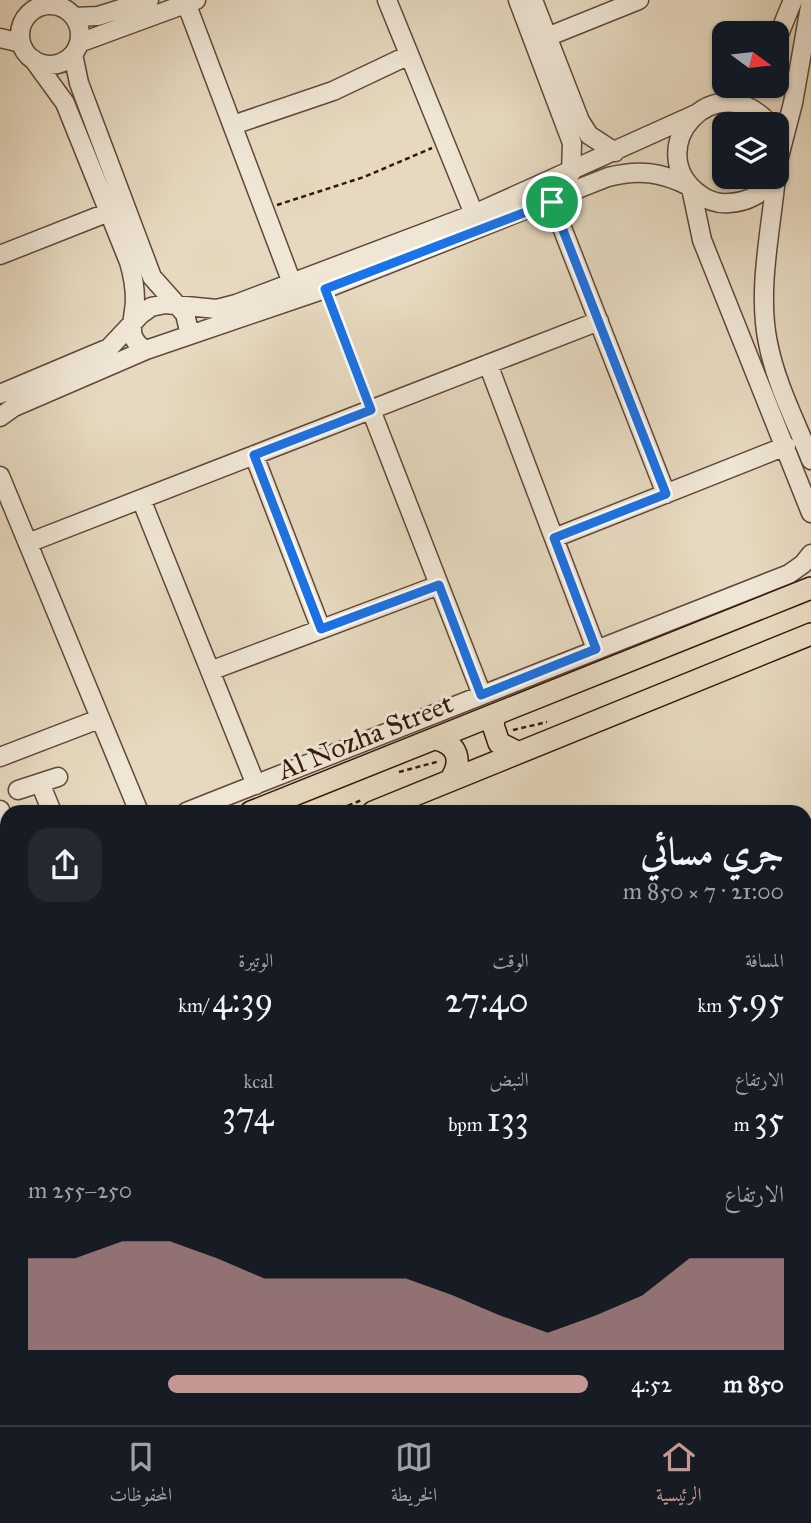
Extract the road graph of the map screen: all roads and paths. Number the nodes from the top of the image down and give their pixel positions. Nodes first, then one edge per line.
1 (149, 0) edge
2 (387, 0) edge
3 (518, 0) edge
4 (533, 0) edge
5 (639, 0) edge
6 (793, 0) edge
7 (189, 1) edge
8 (811, 1) edge
9 (34, 6) edge
10 (67, 8) edge
11 (784, 21) edge
12 (0, 38) edge
13 (540, 40) junction
14 (21, 43) junction
15 (76, 48) junction
16 (409, 55) junction
17 (33, 59) junction
18 (728, 98) edge
19 (723, 102) junction
20 (755, 112) edge
21 (696, 114) junction
22 (789, 119) edge
23 (233, 125) junction
24 (445, 143) junction
25 (615, 152) junction
26 (571, 173) junction
27 (690, 187) junction
28 (762, 189) edge
29 (773, 189) edge
30 (552, 202) junction
31 (264, 209) junction
32 (109, 212) junction
33 (474, 215) junction
34 (0, 255) edge
35 (292, 283) junction
36 (325, 289) junction
37 (179, 305) junction
38 (599, 321) junction
39 (131, 326) junction
40 (190, 335) junction
41 (146, 351) junction
42 (488, 365) junction
43 (0, 394) edge
44 (371, 410) junction
45 (0, 417) edge
46 (795, 436) edge
47 (254, 455) junction
48 (811, 460) edge
49 (0, 476) edge
50 (666, 494) junction
51 (141, 499) junction
52 (811, 513) edge
53 (554, 538) junction
54 (28, 543) junction
55 (811, 554) edge
56 (439, 585) junction
57 (811, 588) edge
58 (321, 629) junction
59 (811, 634) edge
60 (596, 649) junction
61 (210, 671) junction
62 (481, 695) junction
63 (99, 719) junction
64 (557, 720) dead end
65 (500, 722) junction
66 (436, 739) junction
67 (517, 752) junction
68 (0, 757) edge
69 (449, 771) junction
70 (392, 774) dead end
71 (58, 777) dead end
72 (40, 783) junction
73 (256, 785) junction
74 (18, 790) dead end
75 (49, 805) edge
76 (136, 805) edge
77 (204, 805) edge
78 (269, 805) edge
79 (371, 805) edge

1 - 10 street
2 - 16 street
3 - 13 street
4 - 13 street
5 - 13 street
6 - 11 street
7 - 15 street
7 - 23 street
8 - 22 street
9 - 10 street
9 - 14 street
10 - 15 street
12 - 14 street
13 - 25 street
13 - 26 street
14 - 17 street
15 - 17 street
15 - 37 street
16 - 23 street
16 - 24 street
17 - 32 street
18 - 19 street
19 - 20 street
19 - 21 street
21 - 25 street
21 - 27 street
23 - 31 street
24 - 31 path
24 - 33 street
25 - 26 street
26 - 33 street
27 - 28 street
27 - 30 street
27 - 46 street
29 - 46 street
30 - 36 street
30 - 38 street
31 - 35 street
32 - 34 street
32 - 39 street
33 - 35 street
35 - 37 street
36 - 40 street
36 - 44 path
37 - 39 street
37 - 40 street
38 - 42 street
38 - 50 street
39 - 41 street
39 - 43 street
40 - 41 street
41 - 45 street
42 - 44 street
42 - 53 street
44 - 47 street
44 - 56 street
46 - 48 street
46 - 50 street
46 - 52 street
47 - 51 street
47 - 58 street
49 - 54 street
50 - 53 street
51 - 54 street
51 - 61 street
53 - 60 street
54 - 63 street
55 - 60 street
56 - 58 street
56 - 62 street
57 - 65 main road, Al Nozha Street
58 - 61 street
59 - 67 main road
60 - 62 street
61 - 73 street
62 - 73 street
63 - 68 street
63 - 76 street
64 - 65 path
65 - 66 main road, Al Nozha Street
65 - 67 main road
66 - 69 main road
66 - 78 main road, Al Nozha Street
67 - 69 main road
69 - 70 path
69 - 79 main road
71 - 72 street
72 - 74 street
72 - 75 street
73 - 77 street

